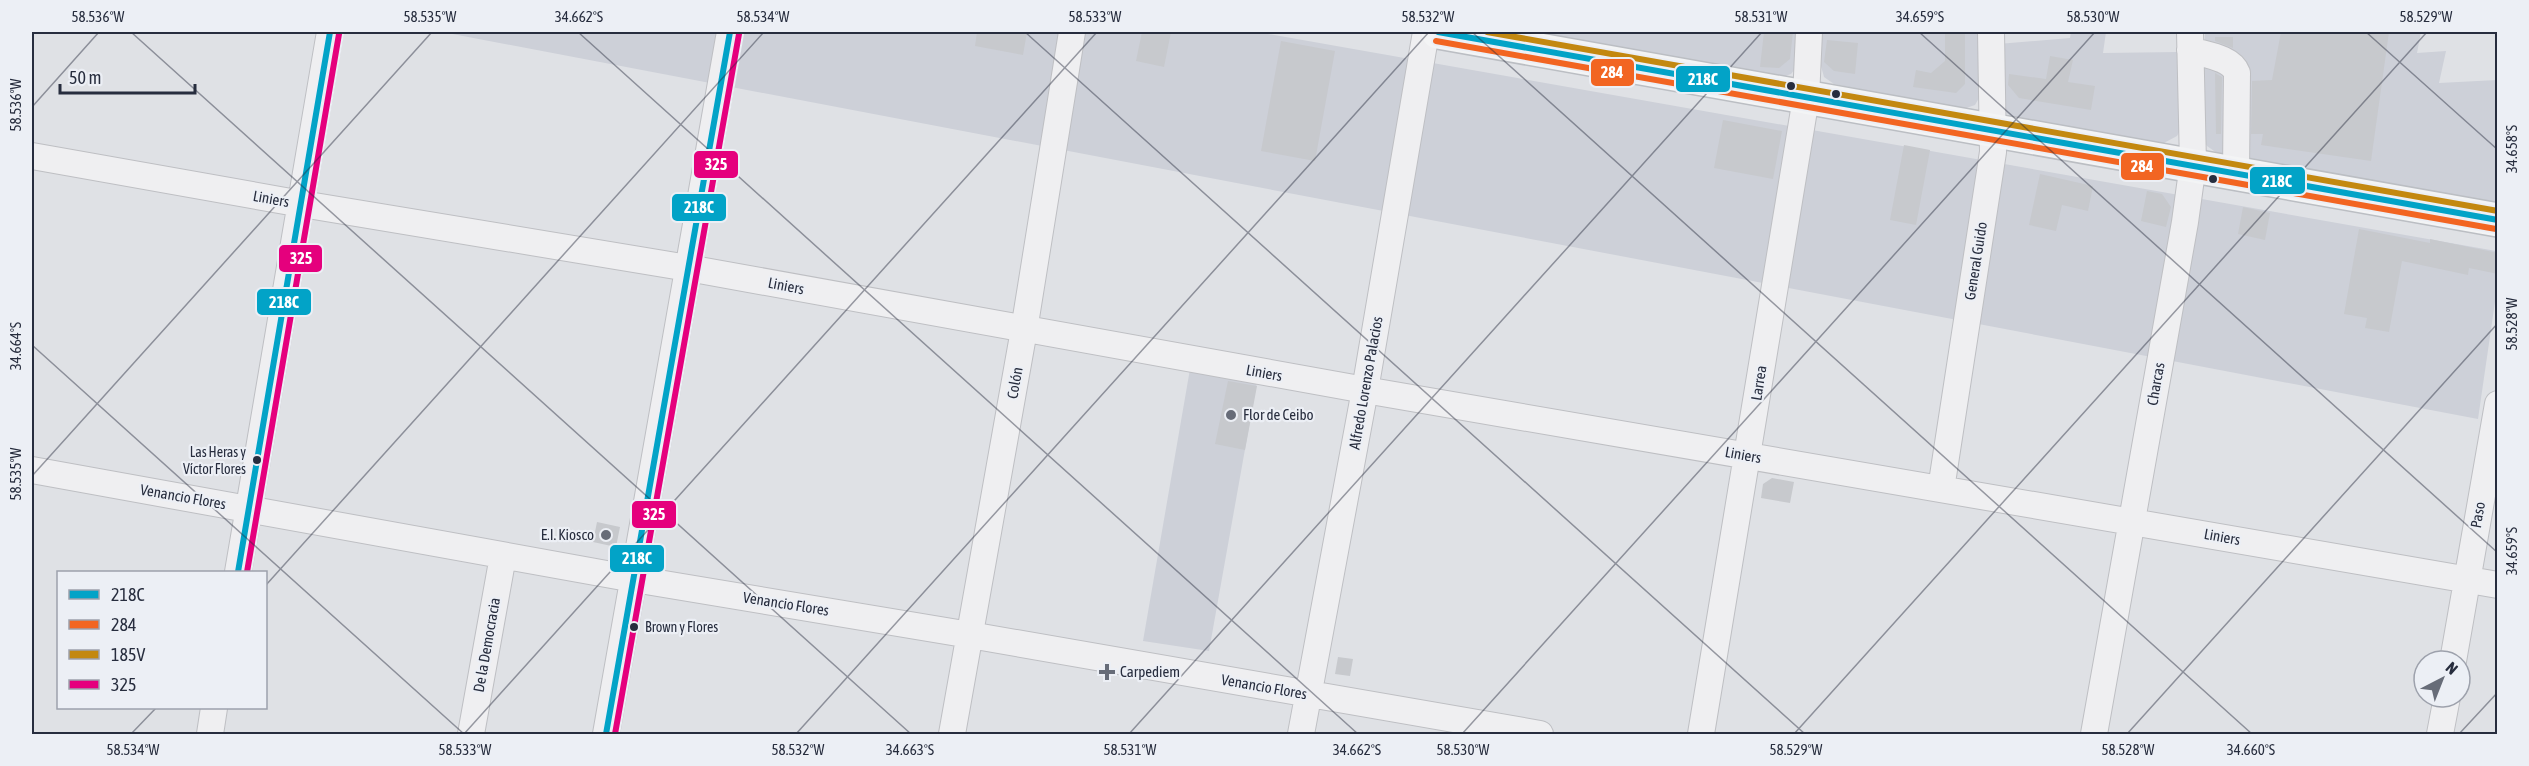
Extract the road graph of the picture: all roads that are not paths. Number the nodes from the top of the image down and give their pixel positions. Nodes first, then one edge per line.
1 (330, 32) edge
2 (730, 32) edge
3 (1072, 32) edge
4 (1426, 32) edge
5 (1438, 32) edge
6 (1809, 32) edge
7 (1991, 32) edge
8 (2190, 41) edge
9 (1806, 98) junction
10 (1992, 131) junction
11 (32, 156) edge
12 (2193, 164) junction
13 (2236, 171) junction
14 (302, 204) junction
15 (2498, 220) edge
16 (688, 268) junction
17 (1024, 330) junction
18 (1365, 390) junction
19 (2497, 413) edge
20 (1748, 456) junction
21 (32, 470) edge
22 (1941, 489) junction
23 (250, 508) junction
24 (2132, 522) junction
25 (502, 556) junction
26 (238, 571) edge
27 (634, 579) junction
28 (2467, 579) junction
29 (2498, 585) edge
30 (970, 635) junction
31 (2455, 649) edge
32 (1308, 695) junction
33 (214, 709) edge
34 (2444, 709) edge
35 (210, 735) edge
36 (471, 735) edge
37 (606, 735) edge
38 (952, 735) edge
39 (1301, 735) edge
40 (1540, 735) edge
41 (1701, 735) edge
42 (2094, 735) edge
43 (2440, 735) edge

1 - 14 street
2 - 16 street
3 - 17 street, Colón
4 - 18 street, Alfredo Lorenzo Palacios
5 - 9 main road
6 - 9 street, Larrea
7 - 10 street, General Guido
8 - 12 street, Charcas
8 - 13 street
9 - 10 main road
9 - 20 street, Larrea
10 - 12 main road
10 - 22 street, General Guido
11 - 14 street, Liniers
12 - 13 main road
12 - 24 street, Charcas
13 - 15 main road
14 - 16 street, Liniers
14 - 23 street
16 - 17 street, Liniers
16 - 27 street
17 - 18 street, Liniers
17 - 30 street, Colón
18 - 20 street, Liniers
18 - 32 street, Alfredo Lorenzo Palacios
19 - 28 street, Paso
20 - 22 street, Liniers
20 - 41 street, Larrea
21 - 23 street, Venancio Flores
22 - 24 street, Liniers
23 - 25 street, Venancio Flores
23 - 26 street
24 - 28 street, Liniers
24 - 42 street, Charcas
25 - 27 street, Venancio Flores
25 - 36 street, De la Democracia
27 - 30 street, Venancio Flores
27 - 37 street
28 - 29 street, Liniers
28 - 31 street, Paso
30 - 32 street, Venancio Flores
30 - 38 street, Colón
32 - 39 street, Alfredo Lorenzo Palacios
32 - 40 street, Venancio Flores
33 - 35 street
34 - 43 street

